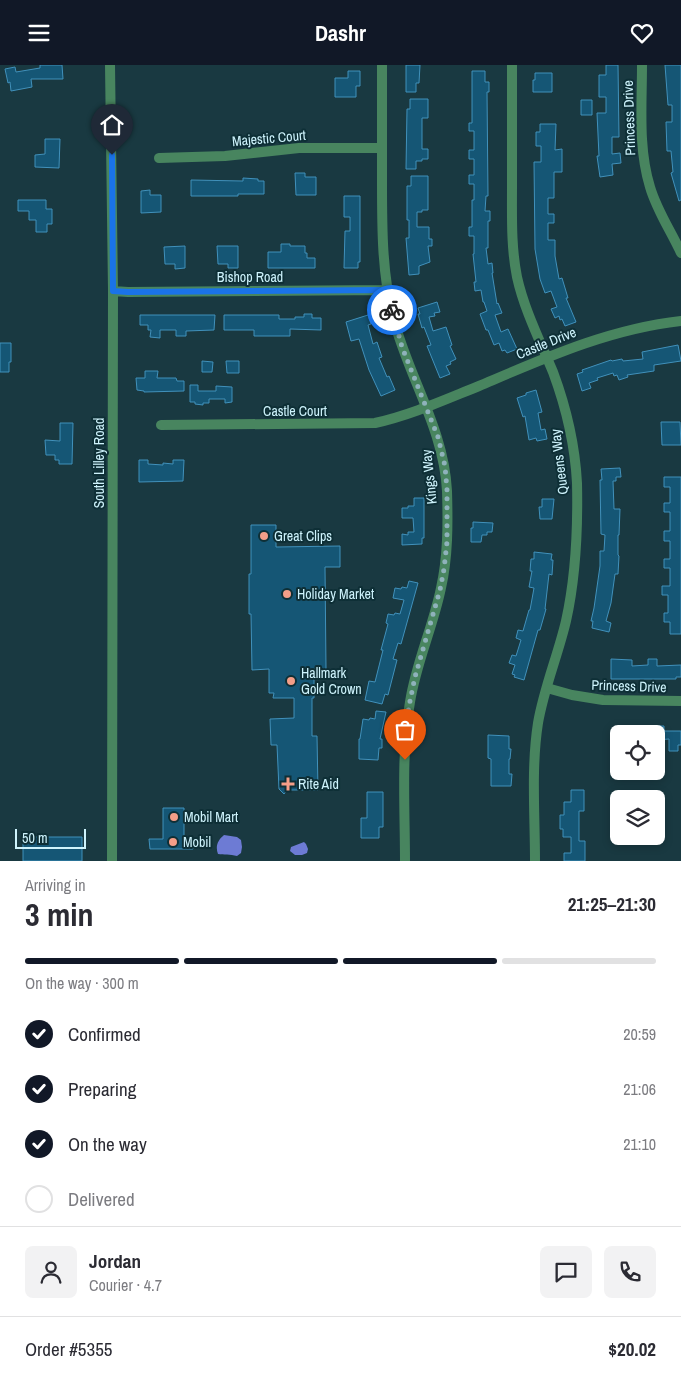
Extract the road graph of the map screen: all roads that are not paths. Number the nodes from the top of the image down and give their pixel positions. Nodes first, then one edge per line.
1 (110, 65) edge
2 (382, 65) edge
3 (512, 65) edge
4 (642, 65) edge
5 (382, 148) junction
6 (159, 158) dead end
7 (681, 253) edge
8 (388, 290) junction
9 (113, 291) junction
10 (681, 321) edge
11 (547, 358) junction
12 (427, 408) junction
13 (162, 425) dead end
14 (547, 688) junction
15 (681, 701) edge
16 (112, 861) edge
17 (405, 861) edge
18 (535, 861) edge

1 - 9 street, South Lilley Road
2 - 5 street, Kings Way
3 - 11 street, Queens Way
4 - 7 street, Princess Drive
5 - 6 street, Majestic Court
5 - 8 street, Kings Way
8 - 9 street, Bishop Road
8 - 12 street, Kings Way
9 - 16 street, South Lilley Road
10 - 11 street, Castle Drive
11 - 12 street, Castle Drive
11 - 14 street, Queens Way
12 - 13 street, Castle Court
12 - 17 street, Kings Way
14 - 15 street, Princess Drive
14 - 18 street, Queens Way

